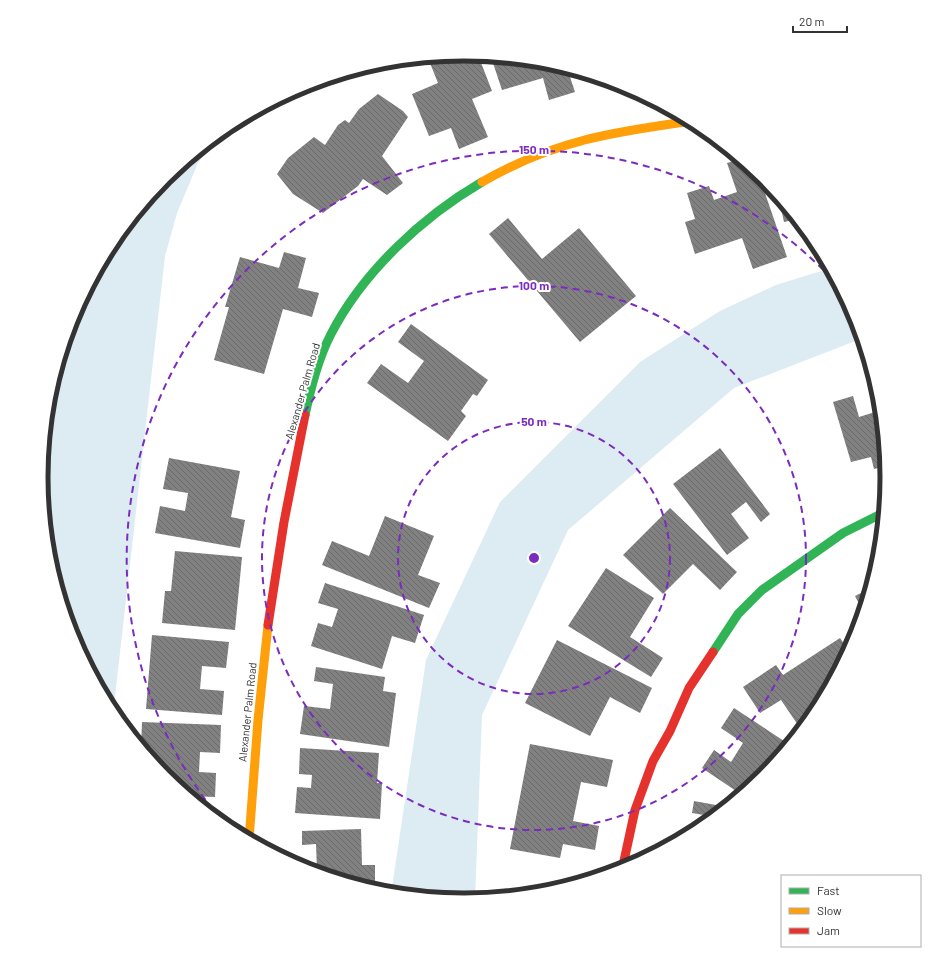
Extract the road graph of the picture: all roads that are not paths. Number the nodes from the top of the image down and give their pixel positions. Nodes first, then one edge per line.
1 (682, 122) edge
2 (879, 515) edge
3 (249, 834) edge
4 (624, 862) edge

1 - 3 street, Alexander Palm Road
2 - 4 street

